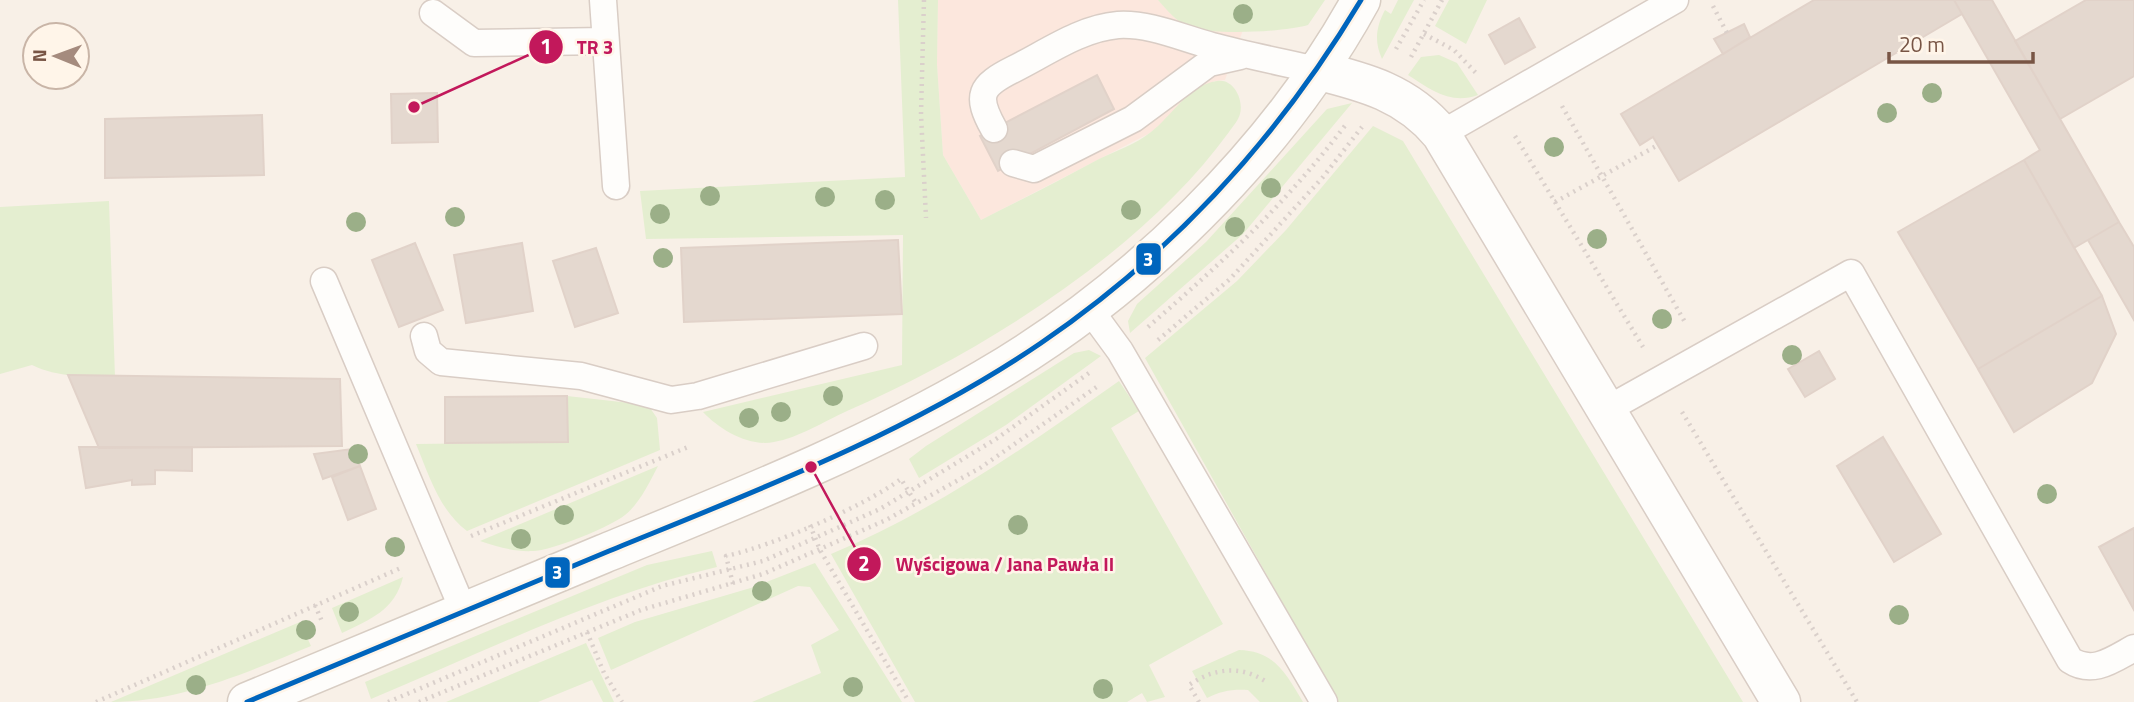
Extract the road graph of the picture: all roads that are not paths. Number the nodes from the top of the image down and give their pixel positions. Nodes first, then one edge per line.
1 (603, 0) edge
2 (1361, 0) edge
3 (1675, 0) edge
4 (433, 13) dead end
5 (605, 41) junction
6 (1245, 54) junction
7 (1316, 70) junction
8 (994, 129) dead end
9 (1441, 134) junction
10 (1013, 163) dead end
11 (616, 186) dead end
12 (324, 281) dead end
13 (1090, 310) junction
14 (424, 336) dead end
15 (864, 346) dead end
16 (1605, 410) junction
17 (464, 612) junction
18 (2134, 648) edge
19 (273, 697) edge
20 (1324, 702) edge
21 (1781, 702) edge

1 - 5 lane
2 - 7 street
3 - 9 lane
4 - 5 lane
5 - 11 lane
6 - 7 lane
6 - 8 lane
6 - 10 lane
7 - 9 street
7 - 13 street
9 - 16 street
12 - 17 lane
13 - 17 street
13 - 20 lane
14 - 15 lane
16 - 18 lane
16 - 21 street
17 - 19 street

